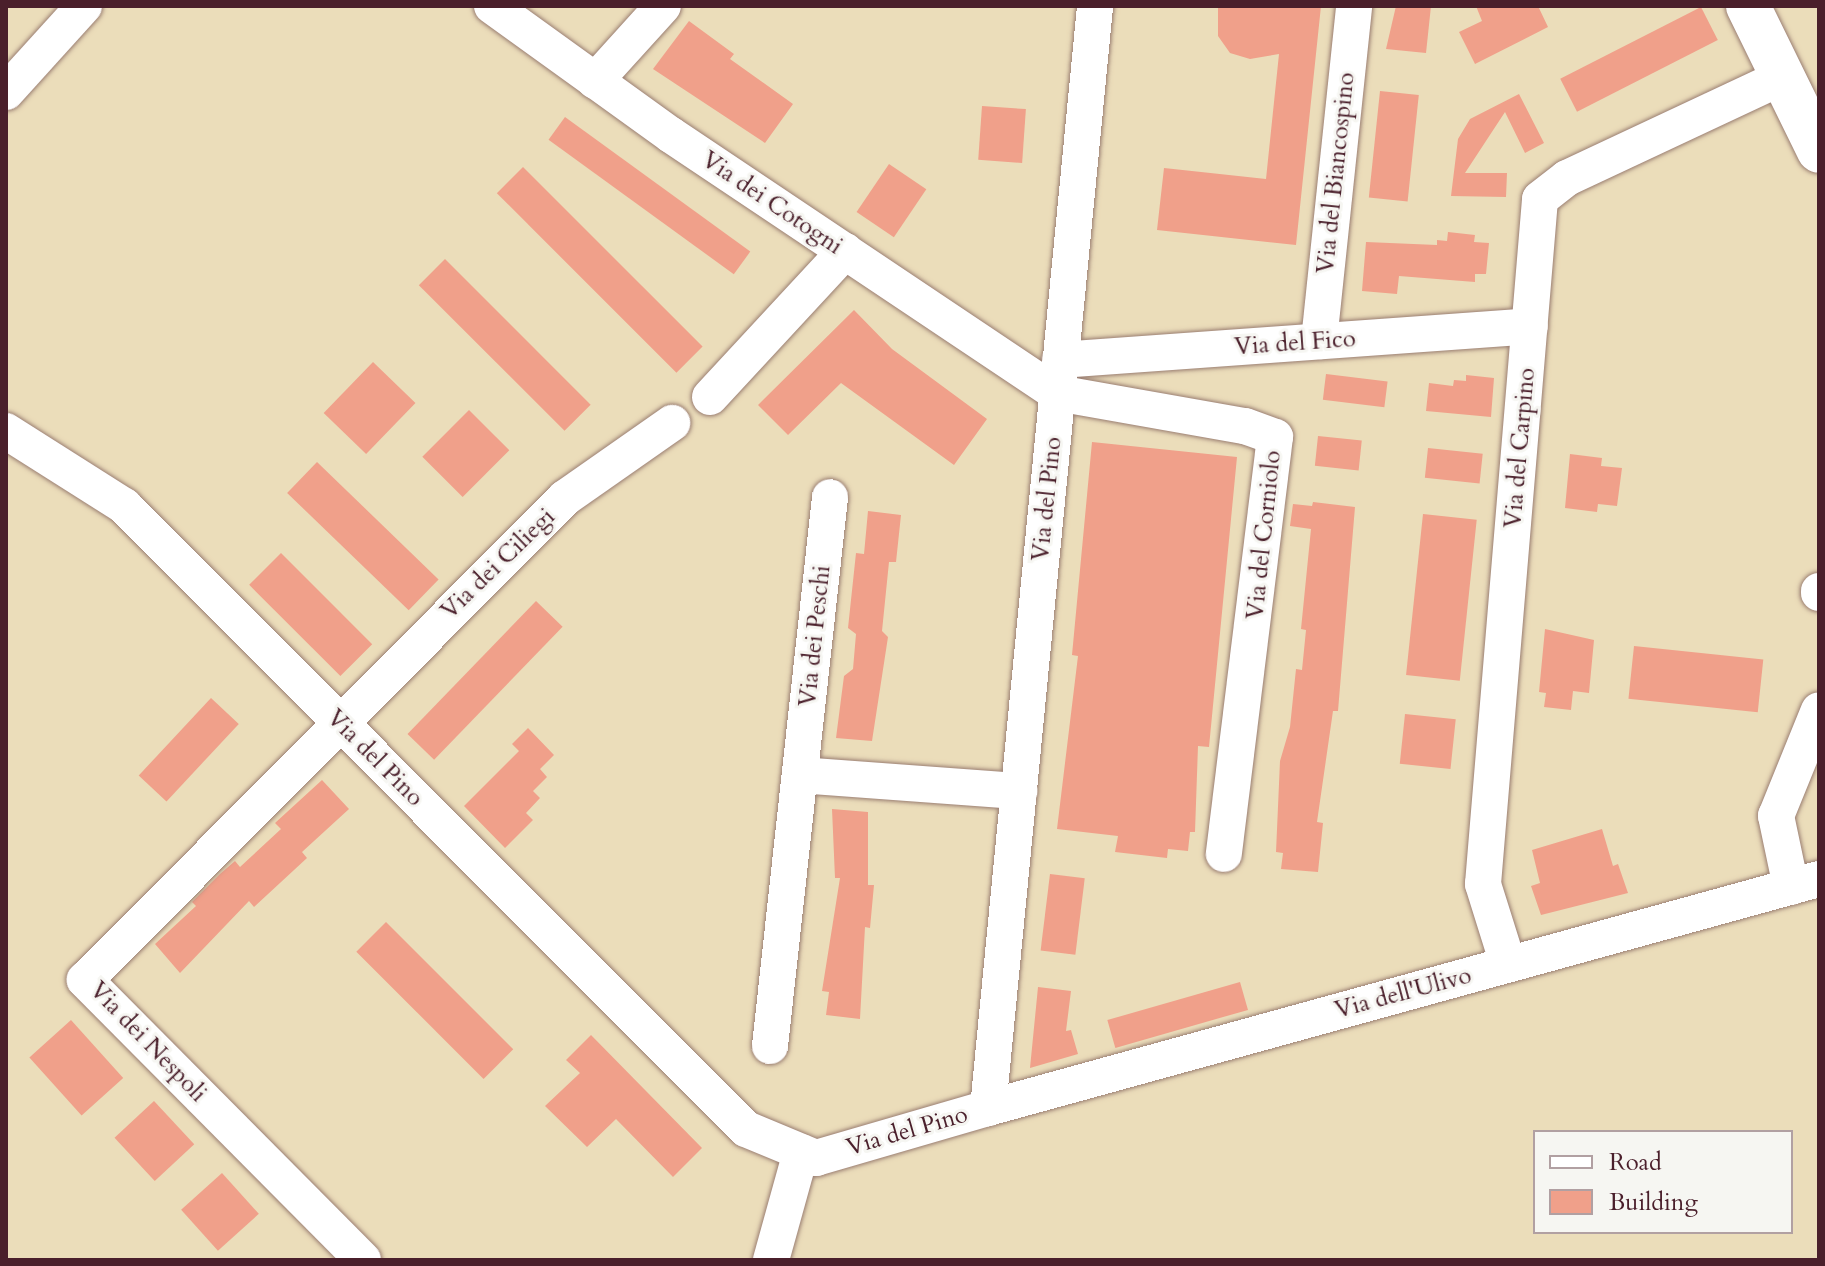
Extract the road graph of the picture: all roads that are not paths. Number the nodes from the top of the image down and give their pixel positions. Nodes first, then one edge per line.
1 (84, 6) edge
2 (492, 6) edge
3 (663, 6) edge
4 (1095, 6) edge
5 (1354, 6) edge
6 (1748, 6) edge
7 (1783, 77) junction
8 (595, 81) junction
9 (6, 92) edge
10 (1819, 151) edge
11 (845, 251) junction
12 (1530, 326) junction
13 (1319, 341) junction
14 (1059, 376) junction
15 (710, 397) dead end
16 (672, 423) dead end
17 (6, 431) edge
18 (830, 497) dead end
19 (1819, 710) edge
20 (338, 721) junction
21 (800, 775) junction
22 (1019, 791) junction
23 (1224, 854) dead end
24 (1805, 883) edge
25 (1508, 964) junction
26 (770, 1046) dead end
27 (988, 1108) junction
28 (801, 1152) junction
29 (363, 1260) edge
30 (771, 1260) edge

1 - 9 street
2 - 8 street, Via dei Cotogni
3 - 8 street
4 - 14 street, Via del Pino
5 - 13 street, Via del Biancospino
6 - 7 main road
7 - 10 main road
7 - 12 street, Via del Carpino
8 - 11 street, Via dei Cotogni
11 - 14 street, Via dei Cotogni
11 - 15 street
12 - 13 street, Via del Fico
12 - 25 street, Via del Carpino
13 - 14 street, Via del Fico
14 - 22 street, Via del Pino
14 - 23 street, Via del Corniolo
16 - 20 street, Via dei Ciliegi
17 - 20 street, Via del Pino
18 - 21 street, Via dei Peschi
19 - 24 street
20 - 28 street, Via del Pino
20 - 29 street, Via dei Nespoli
21 - 22 street
21 - 26 street, Via dei Peschi
22 - 27 street, Via del Pino
24 - 25 street, Via dell'Ulivo
25 - 27 street, Via dell'Ulivo
27 - 28 street, Via del Pino
28 - 30 street

